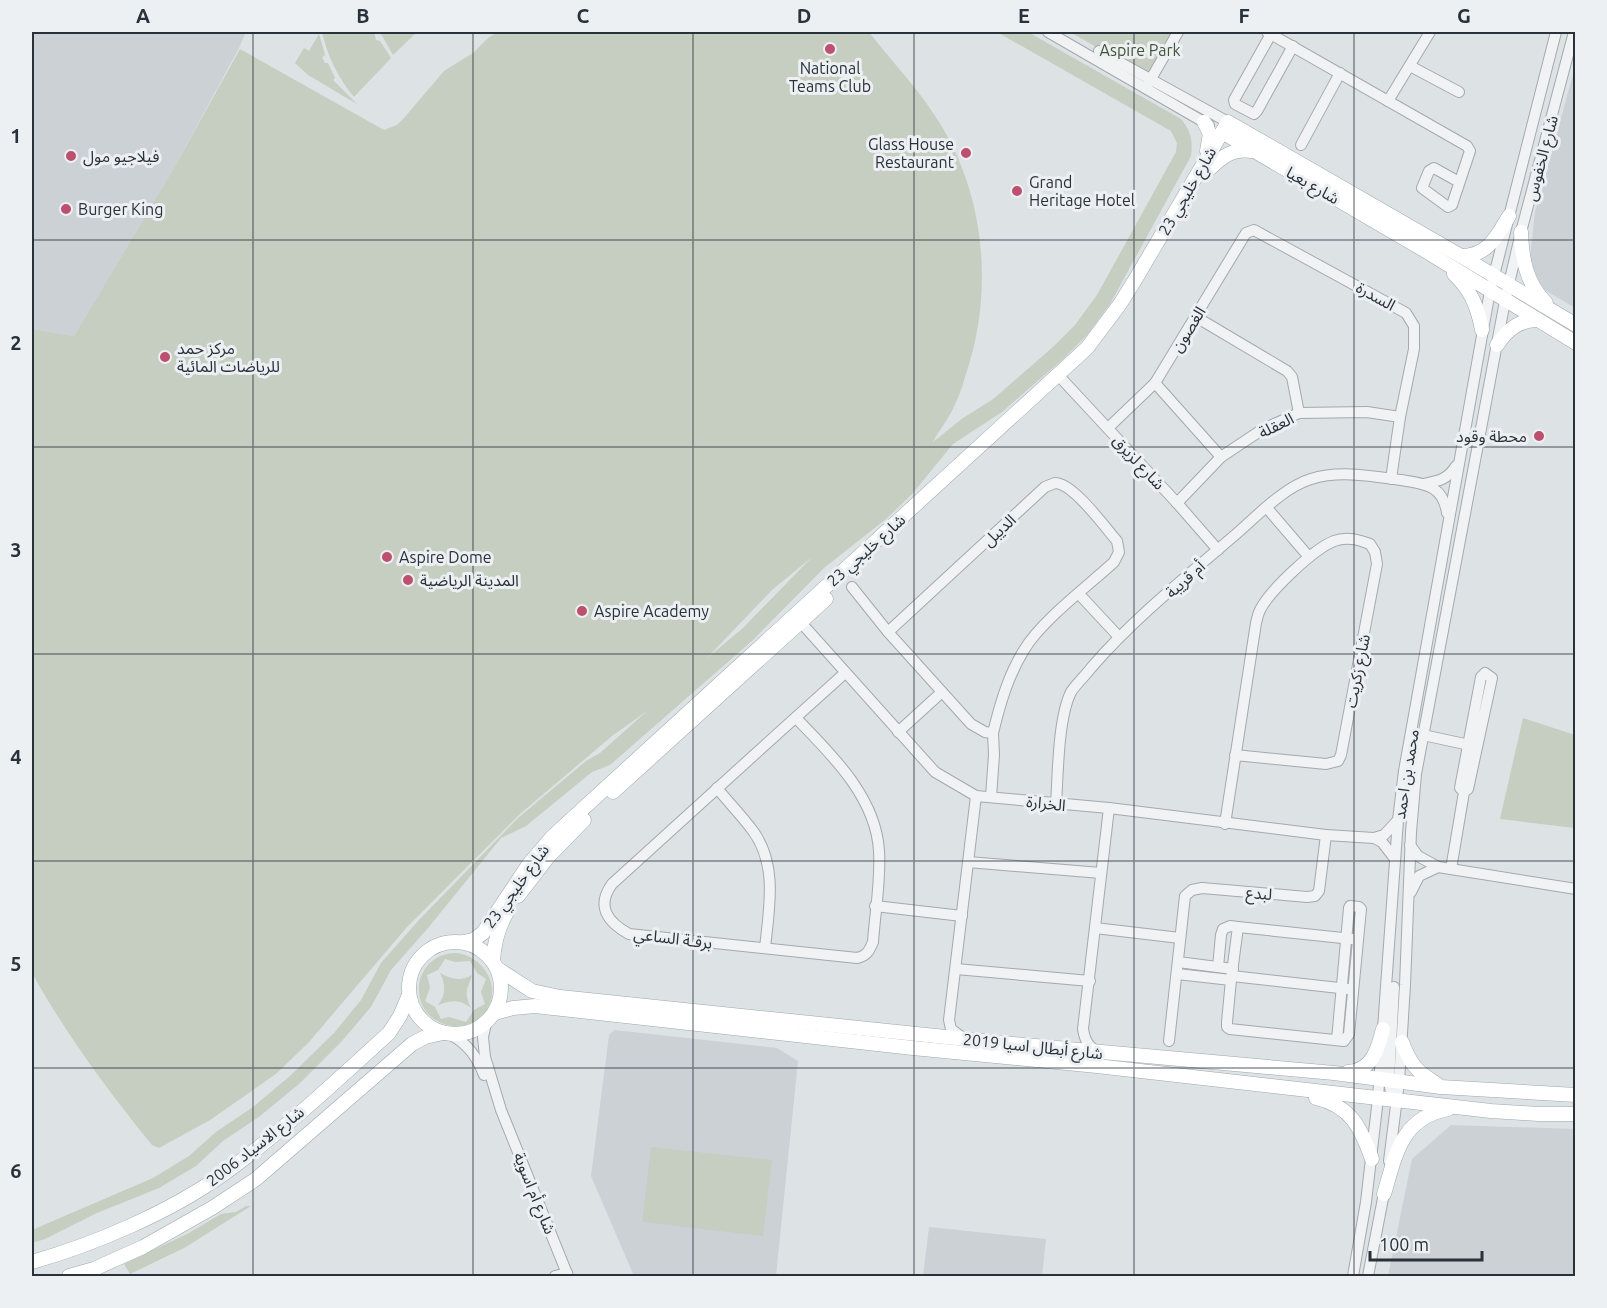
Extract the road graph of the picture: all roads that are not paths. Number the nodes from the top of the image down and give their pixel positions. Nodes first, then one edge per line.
1 (1054, 32) edge
2 (1178, 32) edge
3 (1430, 32) edge
4 (1574, 32) edge
5 (1269, 33) edge
6 (1553, 35) edge
7 (1293, 46) junction
8 (1410, 66) junction
9 (1340, 73) junction
10 (1148, 83) junction
11 (1459, 92) dead end
12 (1389, 101) junction
13 (1204, 122) junction
14 (1228, 129) junction
15 (1301, 145) dead end
16 (1257, 152) junction
17 (1206, 166) junction
18 (1459, 182) dead end
19 (1509, 216) junction
20 (1261, 232) joint
21 (1521, 232) junction
22 (1461, 256) junction
23 (1439, 260) junction
24 (1493, 276) junction
25 (1509, 285) junction
26 (1490, 291) junction
27 (1505, 301) junction
28 (1559, 315) junction
29 (1196, 317) junction
30 (1536, 320) junction
31 (1575, 325) edge
32 (1482, 330) junction
33 (1575, 343) edge
34 (1497, 345) junction
35 (1062, 379) junction
36 (1155, 383) junction
37 (1299, 413) junction
38 (1400, 417) junction
39 (1108, 428) junction
40 (1221, 457) junction
41 (1459, 459) junction
42 (1391, 479) junction
43 (1424, 484) junction
44 (1177, 503) junction
45 (1267, 508) junction
46 (1449, 520) junction
47 (1218, 550) junction
48 (1309, 557) junction
49 (852, 587) dead end
50 (1079, 594) junction
51 (797, 619) junction
52 (888, 632) junction
53 (1119, 637) junction
54 (845, 673) junction
55 (942, 692) junction
56 (796, 718) junction
57 (898, 732) junction
58 (993, 734) junction
59 (1422, 735) junction
60 (1473, 745) junction
61 (1234, 755) junction
62 (612, 787) junction
63 (717, 788) junction
64 (976, 796) junction
65 (991, 797) junction
66 (1056, 804) junction
67 (1109, 808) junction
68 (1398, 820) junction
69 (1225, 824) junction
70 (1326, 835) junction
71 (1374, 838) junction
72 (1410, 845) junction
73 (1395, 859) junction
74 (968, 862) junction
75 (1438, 867) junction
76 (1451, 869) junction
77 (1101, 873) junction
78 (1575, 889) edge
79 (1408, 903) junction
80 (876, 906) junction
81 (962, 916) junction
82 (1238, 927) junction
83 (1095, 928) junction
84 (1180, 938) junction
85 (1347, 938) junction
86 (1359, 939) junction
87 (1389, 940) junction
88 (463, 942) junction
89 (765, 948) junction
90 (1178, 962) junction
91 (495, 965) junction
92 (1218, 967) junction
93 (956, 969) junction
94 (1177, 974) junction
95 (1232, 975) junction
96 (1090, 981) junction
97 (1348, 989) junction
98 (410, 995) junction
99 (490, 1018) junction
100 (949, 1020) junction
101 (1083, 1029) junction
102 (1383, 1029) junction
103 (447, 1034) junction
104 (930, 1035) junction
105 (963, 1038) junction
106 (1169, 1041) dead end
107 (1402, 1042) junction
108 (1065, 1049) junction
109 (1099, 1052) junction
110 (1334, 1073) junction
111 (1264, 1086) junction
112 (1442, 1087) junction
113 (1389, 1090) junction
114 (1520, 1092) junction
115 (1575, 1095) edge
116 (1458, 1107) junction
117 (501, 1110) junction
118 (1575, 1113) edge
119 (1372, 1158) junction
120 (1385, 1190) junction
121 (32, 1262) edge
122 (86, 1274) edge
123 (567, 1275) edge
124 (69, 1276) edge
125 (555, 1276) edge
126 (1353, 1276) edge
127 (1368, 1276) edge

1 - 10 street, شارع بعيا
2 - 10 street
3 - 8 street
4 - 21 street, شارع الخفوس
5 - 7 street
5 - 7 street
6 - 19 street, شارع الخفوس
7 - 9 street
8 - 11 street
8 - 12 street
9 - 12 street
9 - 15 street
10 - 13 street, شارع بعيا
10 - 14 street, شارع بعيا
12 - 18 street
13 - 14 street, شارع بعيا
13 - 17 main road
14 - 16 main road, شارع بعيا
14 - 17 main road, شارع خليجي 23
14 - 22 main road, شارع بعيا
16 - 17 main road
16 - 23 main road, شارع بعيا
17 - 35 main road, شارع خليجي 23
19 - 22 main road
19 - 24 street, شارع الخفوس
20 - 29 street, الغصون
20 - 38 street, السدرة
21 - 25 street, شارع الخفوس
21 - 28 main road
22 - 24 main road, شارع بعيا
23 - 26 main road, شارع بعيا
23 - 32 main road
24 - 25 main road, شارع بعيا
24 - 26 street, محمد بن احمد
25 - 27 street, محمد بن احمد
25 - 28 main road, شارع بعيا
26 - 27 main road, شارع بعيا
26 - 32 street, محمد بن احمد
27 - 30 main road, شارع بعيا
27 - 34 street, محمد بن احمد
28 - 31 main road, شارع بعيا
29 - 36 street, الغصون
29 - 37 street
30 - 33 main road, شارع بعيا
30 - 34 main road
32 - 41 street, محمد بن احمد
34 - 59 street, محمد بن احمد
35 - 39 street, شارع لزيرق
35 - 51 main road, شارع خليجي 23
36 - 39 street, الغصون
36 - 40 street
37 - 38 street, العقلة
37 - 40 street, العقلة
38 - 42 street, السدرة
39 - 44 street, شارع لزيرق
40 - 44 street, العقلة
41 - 43 street, أم قريبة
41 - 46 street, محمد بن احمد
42 - 43 street, أم قريبة
42 - 45 street, أم قريبة
43 - 46 street
44 - 47 street, شارع لزيرق
45 - 47 street, أم قريبة
45 - 48 street
46 - 68 street, محمد بن احمد
47 - 53 street, أم قريبة
48 - 61 street, شارع زكريت
48 - 61 street, شارع زكريت
49 - 52 street
50 - 52 street, الديبل
50 - 53 street
50 - 58 street, الديبل
51 - 54 street, الخرارة
51 - 62 main road, شارع خليجي 23
52 - 55 street
53 - 66 street, أم قريبة
54 - 56 street, برقـة الساعي
54 - 57 street, الخرارة
55 - 57 street
55 - 58 street
56 - 63 street, برقـة الساعي
56 - 80 street, برقـة الساعي
57 - 64 street, الخرارة
58 - 65 street, الديبل
59 - 60 street
59 - 72 street, محمد بن احمد
60 - 60 street
60 - 76 street
61 - 69 street, شارع زكريت
62 - 88 main road, شارع خليجي 23
62 - 91 main road, شارع خليجي 23
63 - 89 street
63 - 89 street, برقـة الساعي
64 - 65 street, الخرارة
64 - 74 street
65 - 66 street, الخرارة
66 - 67 street, الخرارة
67 - 69 street, الخرارة
67 - 77 street
68 - 71 street
68 - 73 street, محمد بن احمد
69 - 70 street, الخرارة
70 - 71 street, الخرارة
70 - 84 street, لبدع
71 - 73 street
72 - 75 street
72 - 79 street, محمد بن احمد
73 - 87 street, محمد بن احمد
74 - 77 street
74 - 81 street
75 - 76 street
75 - 79 street
76 - 78 street
77 - 83 street
79 - 107 street, محمد بن احمد
80 - 81 street
80 - 89 street, برقـة الساعي
81 - 93 street
82 - 85 street
82 - 92 street
82 - 95 street
83 - 84 street
83 - 96 street
84 - 90 street, لبدع
85 - 86 street
85 - 86 street
85 - 97 street
86 - 97 street
87 - 102 street, محمد بن احمد
87 - 113 street
88 - 91 main road
88 - 98 main road
90 - 92 street
90 - 94 street, لبدع
91 - 99 main road
91 - 104 main road, شارع أبطال اسيا 2019
92 - 95 street
93 - 96 street
93 - 100 street
94 - 95 street
94 - 106 street, لبدع
95 - 97 street
95 - 97 street
96 - 101 street
98 - 103 main road
98 - 121 main road, شارع الاسياد 2006
99 - 103 main road
99 - 111 main road, شارع أبطال اسيا 2019
99 - 117 street, شارع أم اسوية
100 - 104 street
100 - 105 street
101 - 108 street
101 - 109 street
102 - 110 main road
102 - 113 street, محمد بن احمد
103 - 117 street, شارع أم اسوية
103 - 122 main road, شارع الاسياد 2006
104 - 105 main road, شارع أبطال اسيا 2019
105 - 108 main road, شارع أبطال اسيا 2019
107 - 112 main road
107 - 113 street, محمد بن احمد
108 - 109 main road, شارع أبطال اسيا 2019
109 - 110 main road, شارع أبطال اسيا 2019
110 - 113 main road, شارع أبطال اسيا 2019
111 - 113 main road, شارع أبطال اسيا 2019
111 - 119 main road
112 - 113 main road, شارع أبطال اسيا 2019
112 - 114 main road, شارع أبطال اسيا 2019
113 - 114 main road
113 - 116 main road, شارع أبطال اسيا 2019
113 - 119 street, محمد بن احمد
113 - 120 street
114 - 115 main road, شارع أبطال اسيا 2019
116 - 118 main road, شارع أبطال اسيا 2019
116 - 120 main road
117 - 123 street, شارع أم اسوية
119 - 126 street, محمد بن احمد
120 - 127 street
122 - 124 main road, شارع الاسياد 2006
123 - 125 street

